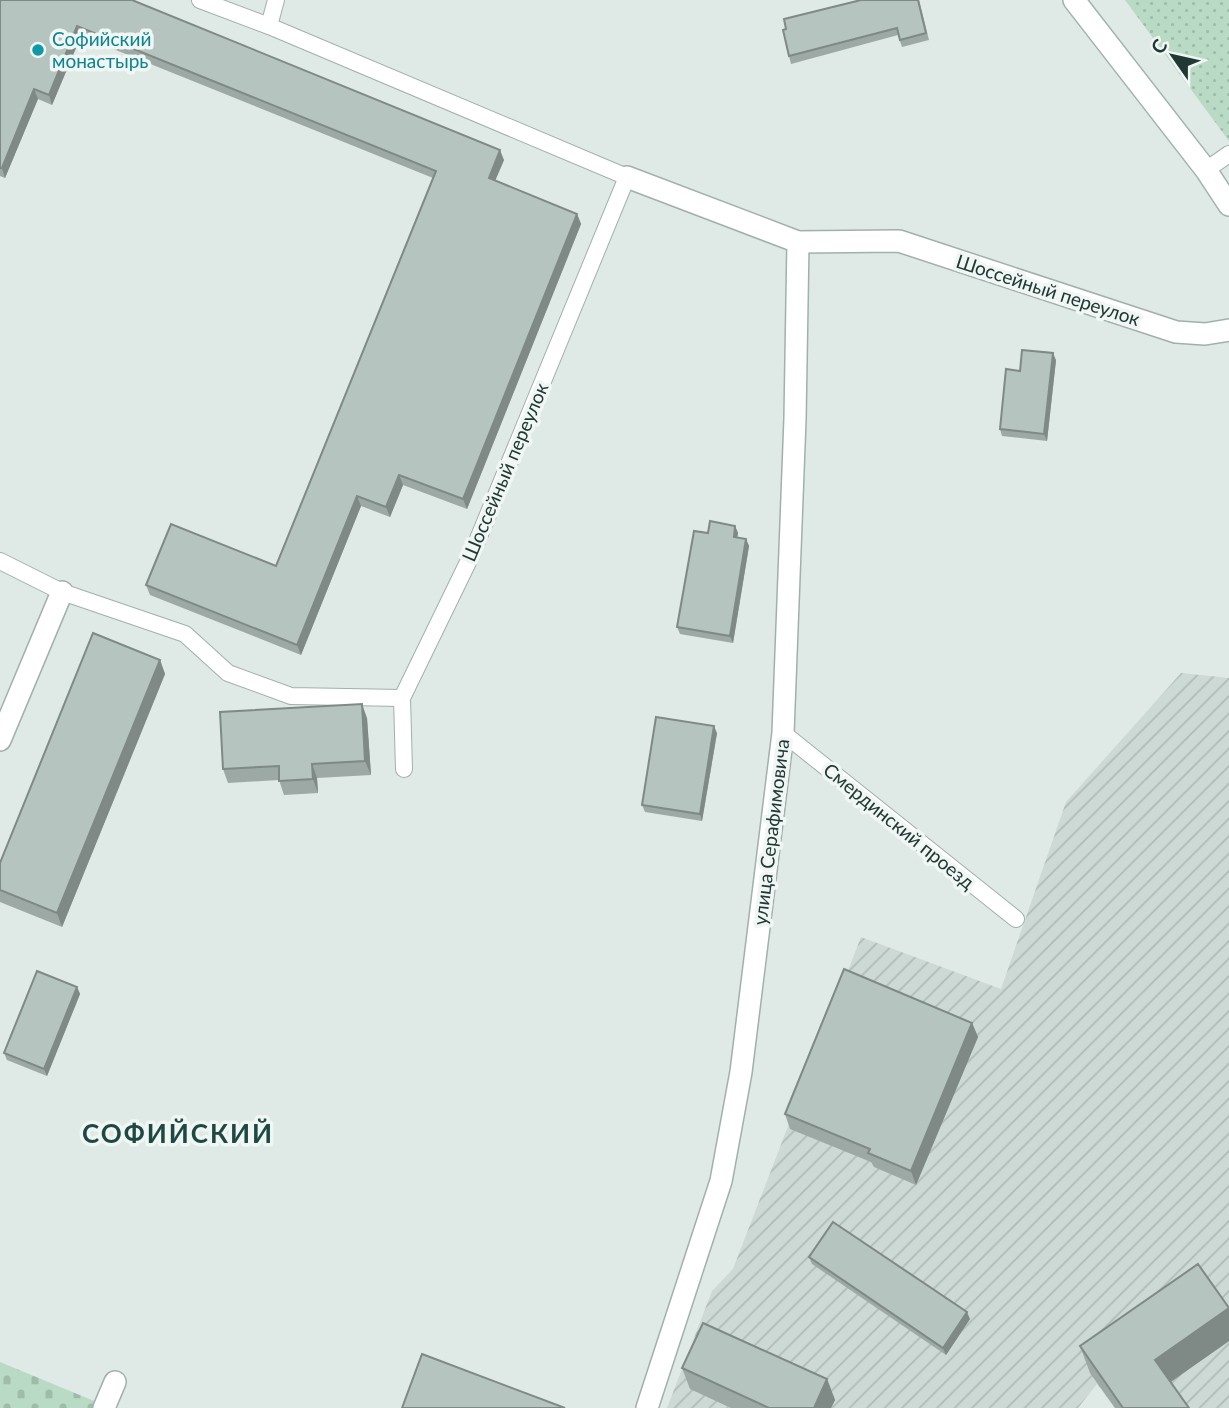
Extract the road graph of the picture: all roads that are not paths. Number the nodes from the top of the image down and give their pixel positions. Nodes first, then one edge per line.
1 (200, 0) edge
2 (276, 0) edge
3 (1074, 0) edge
4 (269, 26) junction
5 (1229, 154) edge
6 (1206, 170) junction
7 (626, 177) junction
8 (1229, 205) edge
9 (797, 242) junction
10 (1229, 330) edge
11 (0, 561) edge
12 (62, 592) junction
13 (402, 698) junction
14 (783, 733) junction
15 (0, 740) edge
16 (404, 769) dead end
17 (1016, 919) dead end
18 (115, 1382) dead end
19 (104, 1408) edge
20 (647, 1408) edge

1 - 4 lane, Шоссейный переулок
2 - 4 lane
3 - 6 street
4 - 7 lane, Шоссейный переулок
5 - 6 lane
6 - 8 street
7 - 9 street, Шоссейный переулок
7 - 13 lane, Шоссейный переулок
9 - 10 street, Шоссейный переулок
9 - 14 street, улица Серафимовича
11 - 12 lane
12 - 13 lane
12 - 15 street
13 - 16 lane, Шоссейный переулок
14 - 17 lane, Смердинский проезд
14 - 20 street, улица Серафимовича
18 - 19 street

